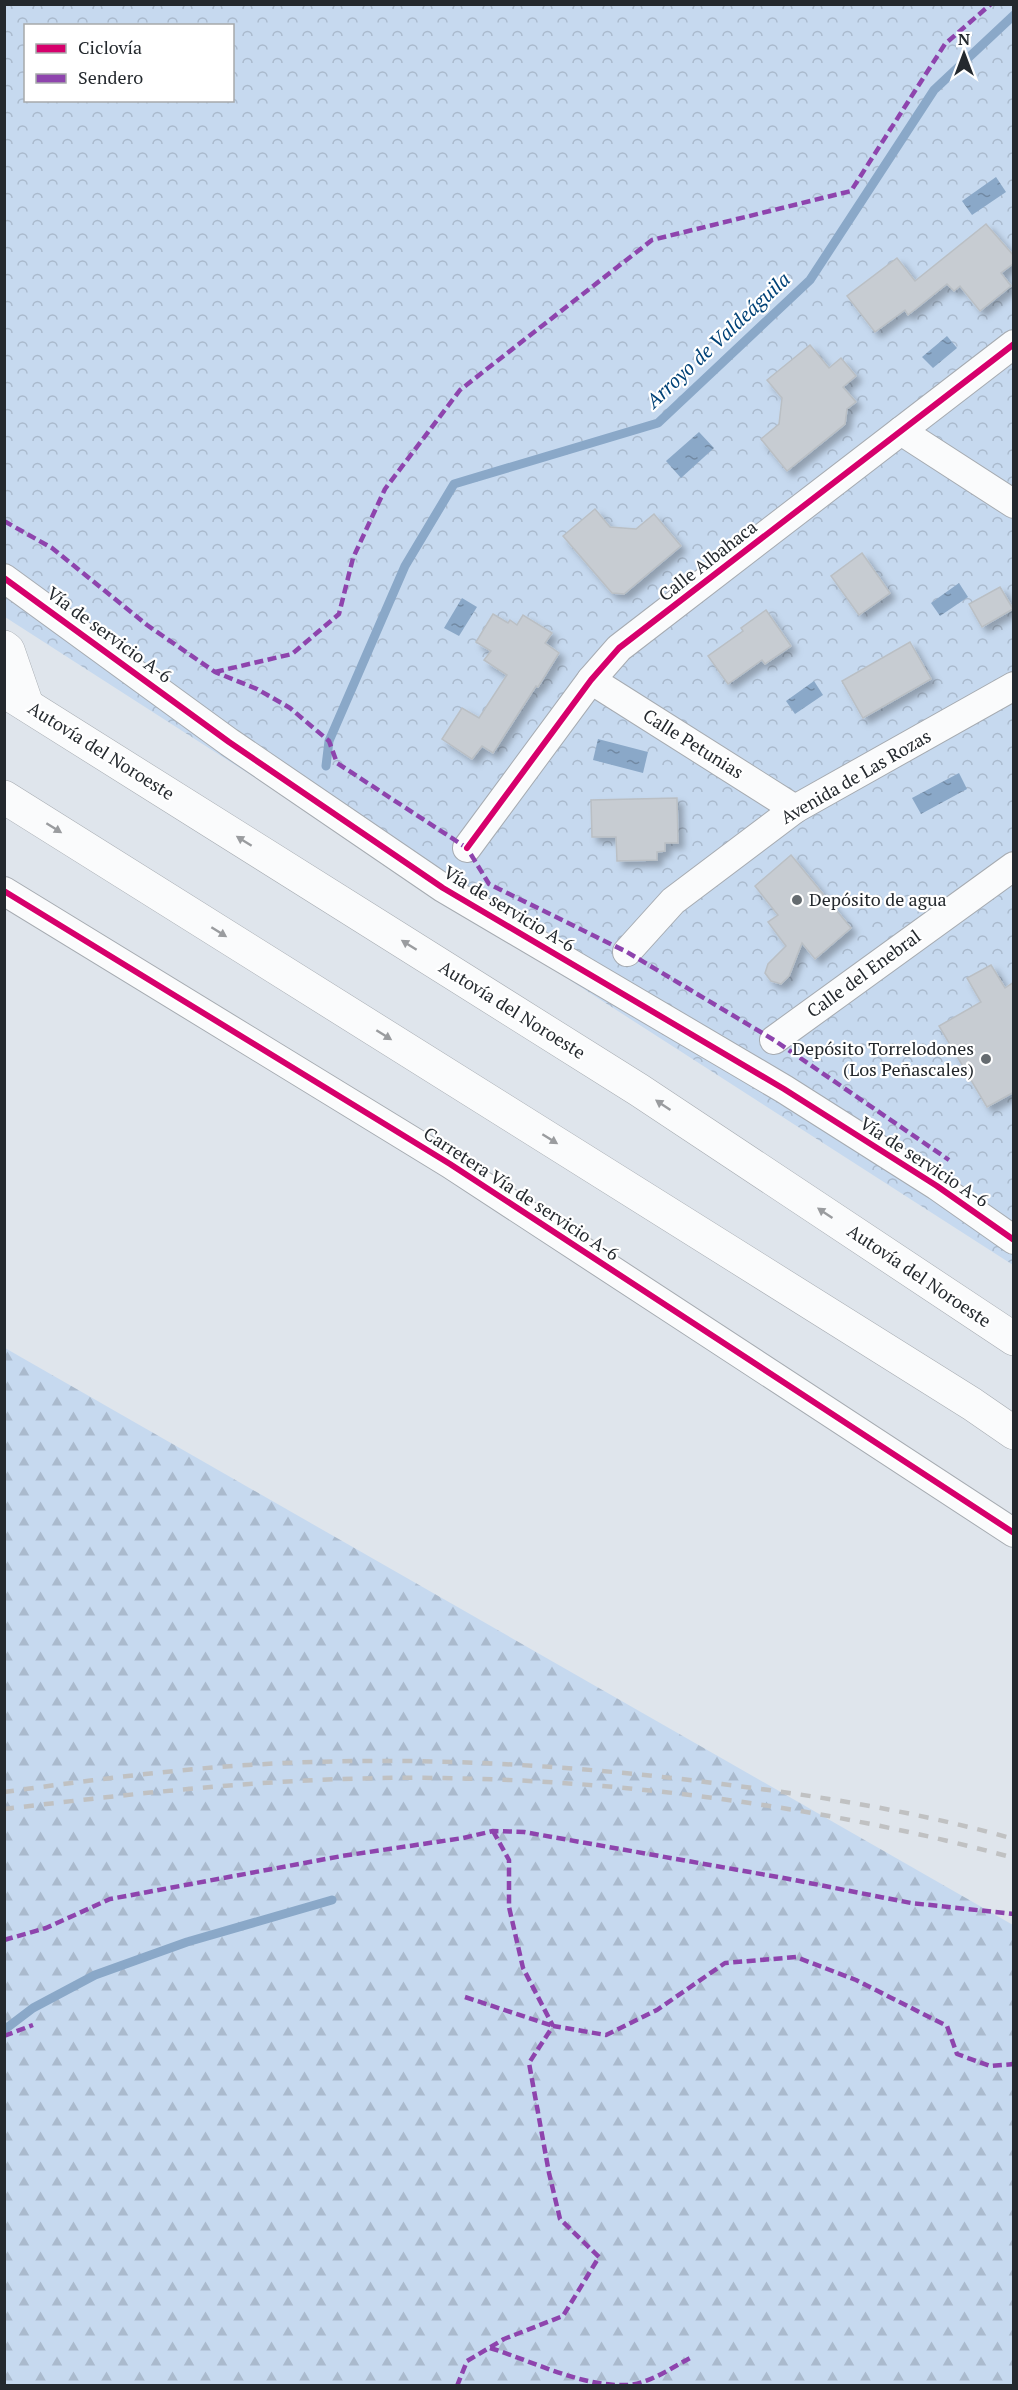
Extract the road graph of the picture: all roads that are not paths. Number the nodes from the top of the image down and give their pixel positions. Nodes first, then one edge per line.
1 (1014, 344) edge
2 (901, 431) junction
3 (1014, 504) edge
4 (4, 578) edge
5 (4, 647) edge
6 (591, 680) junction
7 (1014, 686) edge
8 (16, 698) edge
9 (4, 797) edge
10 (795, 808) junction
11 (466, 848) dead end
12 (1014, 866) edge
13 (4, 891) edge
14 (627, 952) dead end
15 (774, 1040) dead end
16 (1014, 1240) edge
17 (1014, 1339) edge
18 (1014, 1433) edge
19 (1014, 1533) edge

1 - 2 street, Calle Albahaca
2 - 3 street
2 - 6 street, Calle Albahaca
4 - 16 street, Vía de servicio A-6
5 - 8 highway
6 - 10 street, Calle Petunias
6 - 11 street, Calle Albahaca
7 - 10 street, Avenida de Las Rozas
17 -> 8 highway, Autovía del Noroeste
9 -> 18 highway
10 - 14 street, Avenida de Las Rozas
12 - 15 street, Calle del Enebral
13 - 19 street, Carretera Vía de servicio A-6

